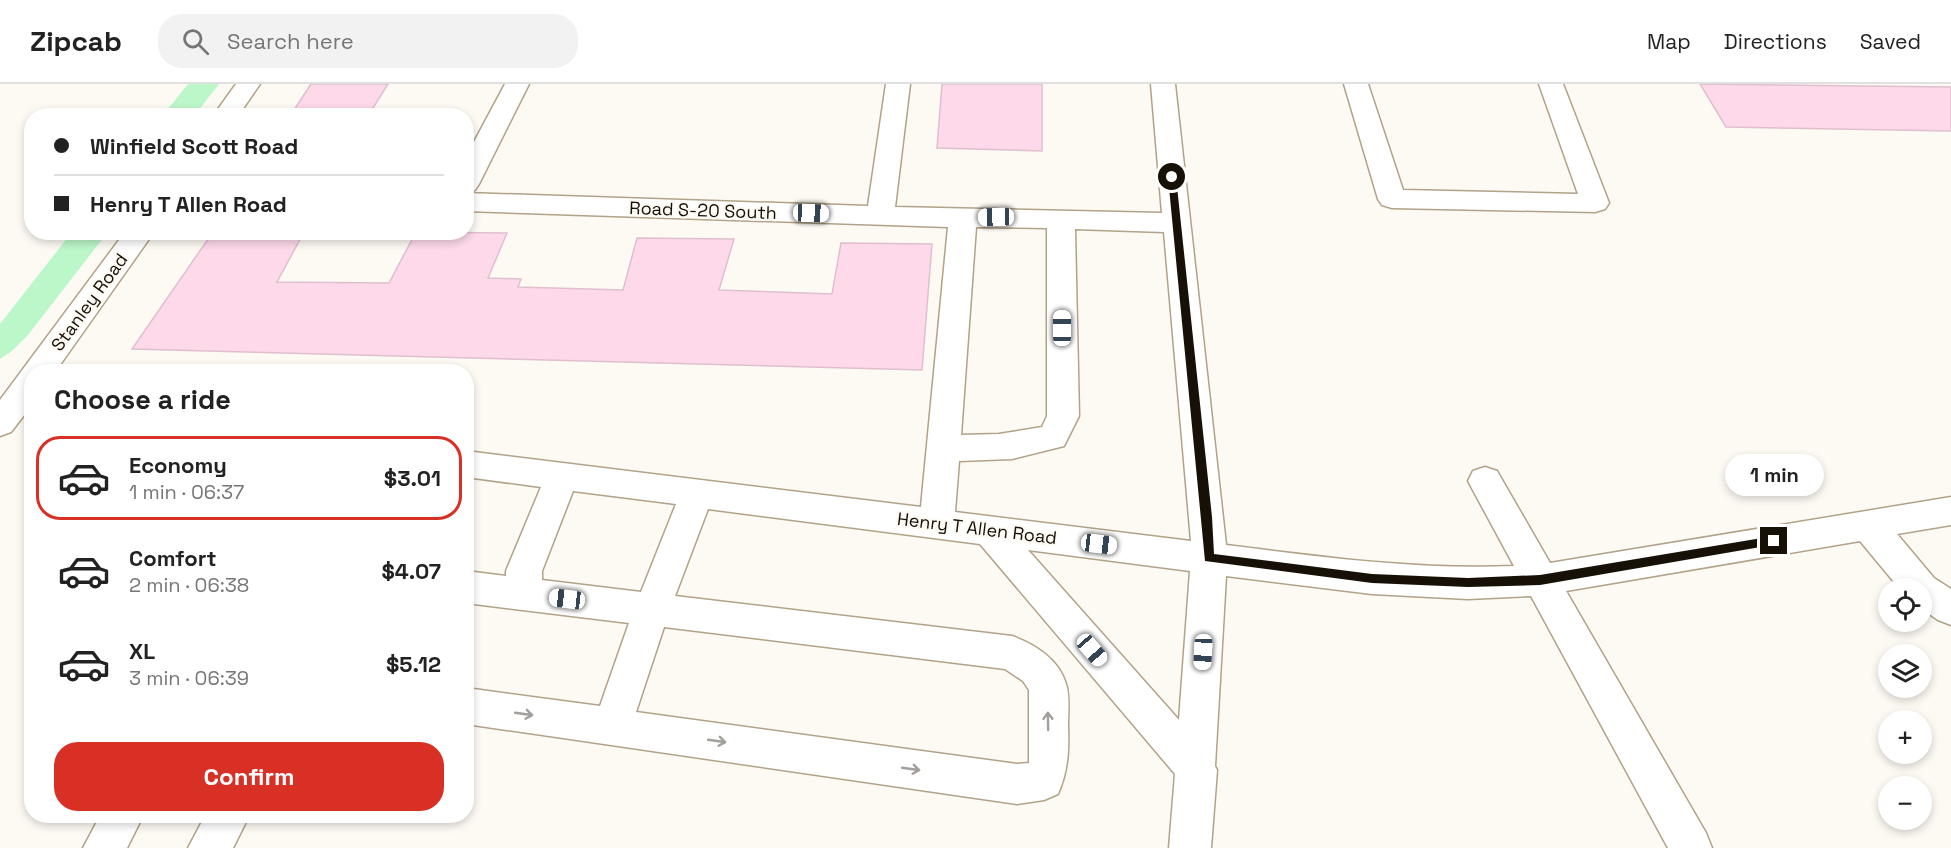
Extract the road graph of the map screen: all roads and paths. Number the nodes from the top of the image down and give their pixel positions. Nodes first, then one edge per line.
1 (248, 84) edge
2 (517, 84) edge
3 (898, 84) edge
4 (1162, 84) edge
5 (1356, 84) edge
6 (1551, 84) edge
7 (231, 108) edge
8 (474, 168) edge
9 (474, 202) edge
10 (880, 216) junction
11 (951, 218) junction
12 (1061, 219) junction
13 (1177, 223) junction
14 (134, 240) edge
15 (44, 364) edge
16 (24, 392) edge
17 (11, 411) edge
18 (944, 448) junction
19 (474, 465) edge
20 (562, 476) junction
21 (1485, 481) dead end
22 (697, 493) junction
23 (1951, 511) edge
24 (938, 523) junction
25 (1868, 525) junction
26 (988, 530) junction
27 (1209, 558) junction
28 (1913, 578) edge
29 (1540, 580) junction
30 (474, 588) edge
31 (524, 594) junction
32 (1932, 596) edge
33 (652, 609) junction
34 (1951, 609) edge
35 (474, 707) edge
36 (612, 726) junction
37 (1197, 770) junction
38 (119, 823) edge
39 (225, 823) edge
40 (104, 848) edge
41 (209, 848) edge
42 (1190, 848) edge
43 (1691, 848) edge

1 - 7 street
2 - 8 street
3 - 10 street
4 - 13 street
5 - 6 street
9 - 10 street, Road S-20 South
10 - 11 street, Road S-20 South
11 - 12 street, Road S-20 South
11 - 18 street
12 - 13 street, Road S-20 South
12 - 18 street
13 - 27 street
14 - 15 street, Stanley Road
16 - 17 street
18 - 24 street
19 - 20 street, Henry T Allen Road
20 - 22 street, Henry T Allen Road
20 - 31 street
21 - 29 street
22 - 24 street, Henry T Allen Road
22 - 33 street
23 - 25 street, Henry T Allen Road
24 - 26 street, Henry T Allen Road
25 - 28 street
25 - 29 street, Henry T Allen Road
26 - 27 street, Henry T Allen Road
26 - 37 street
27 - 29 street, Henry T Allen Road
27 - 37 street
29 - 43 street
30 - 31 street
31 - 33 street
32 - 34 street
33 - 36 street
36 -> 33 street
35 -> 36 street
37 - 42 street
38 - 40 street
39 - 41 street

